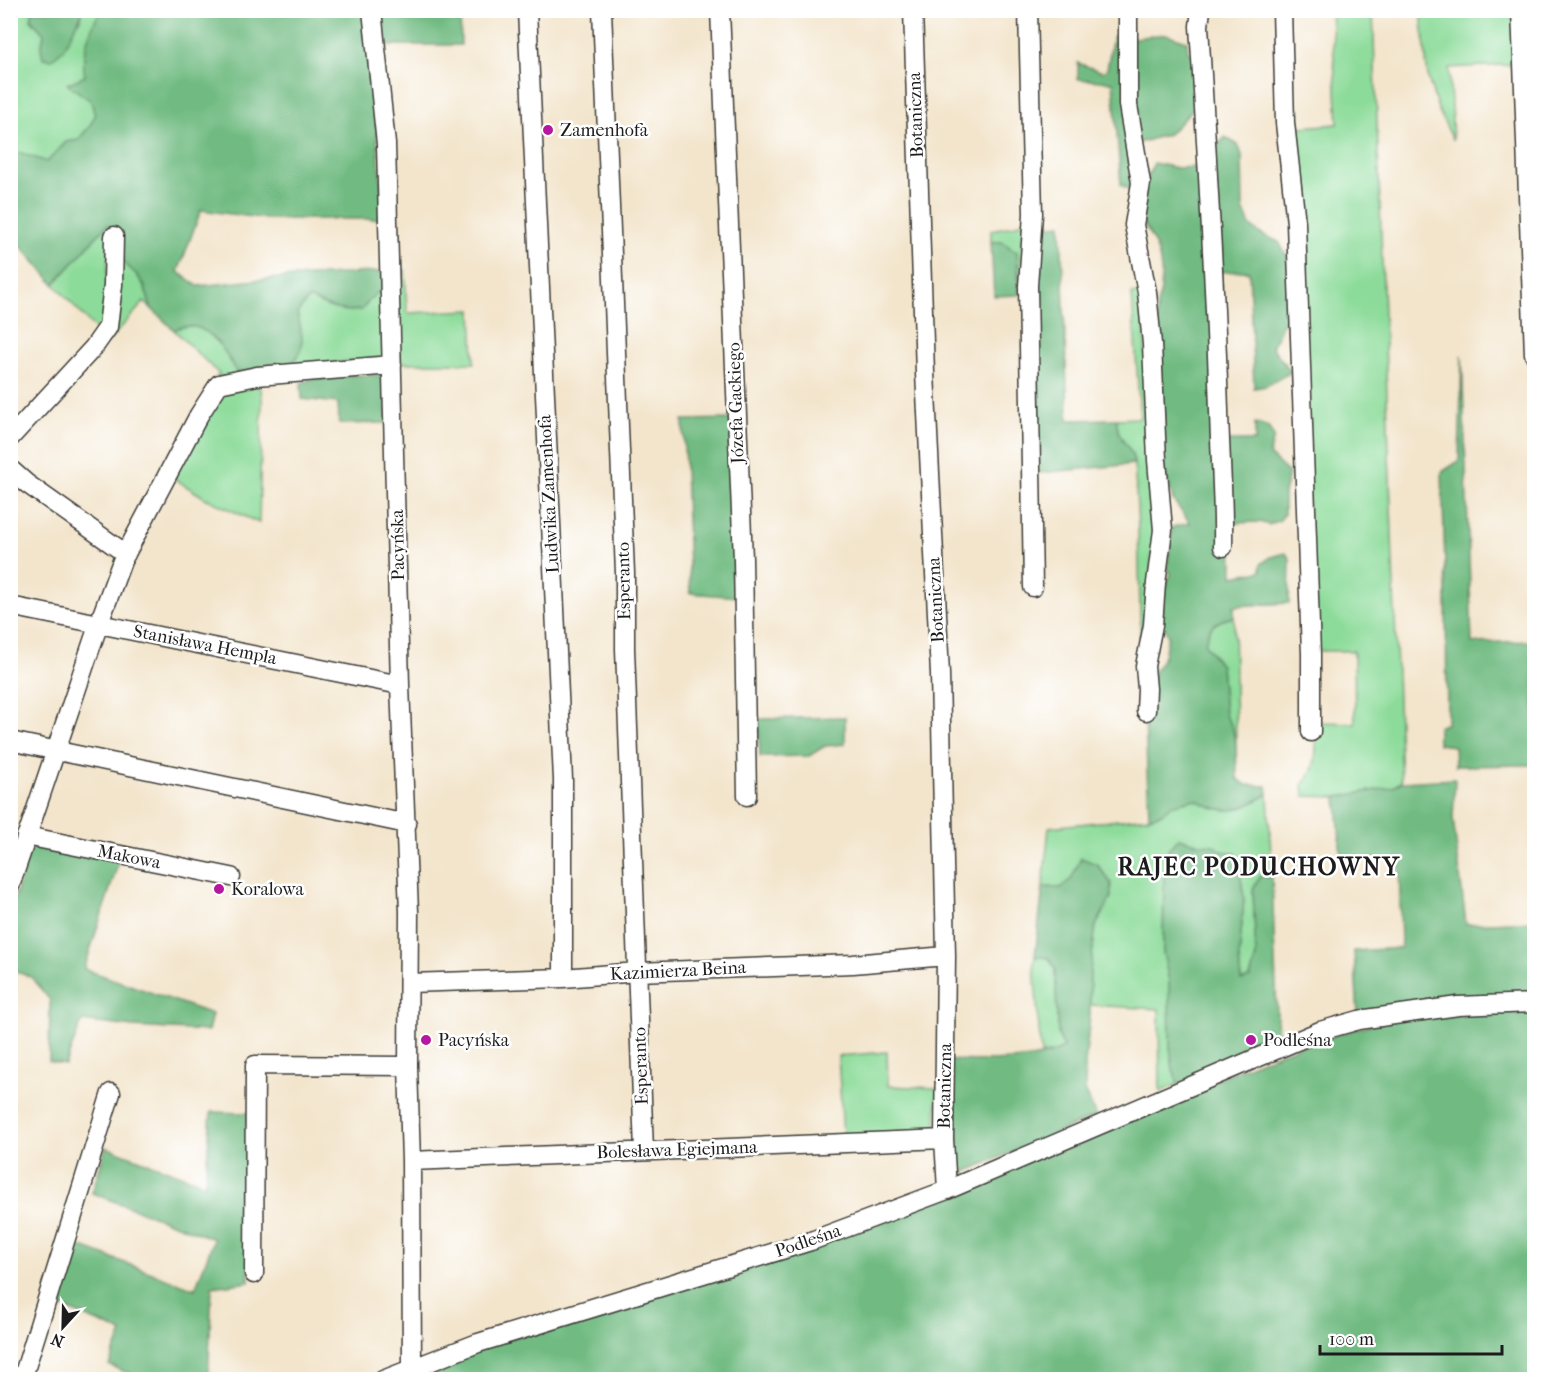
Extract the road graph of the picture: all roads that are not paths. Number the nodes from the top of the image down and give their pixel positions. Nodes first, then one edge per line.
1 (372, 10) edge
2 (527, 10) edge
3 (602, 10) edge
4 (720, 10) edge
5 (913, 10) edge
6 (1028, 10) edge
7 (1128, 10) edge
8 (1201, 10) edge
9 (1282, 10) edge
10 (1521, 10) edge
11 (114, 236) dead end
12 (1534, 354) edge
13 (392, 364) junction
14 (10, 438) edge
15 (10, 469) edge
16 (1223, 547) dead end
17 (126, 554) junction
18 (1033, 587) dead end
19 (10, 606) edge
20 (99, 623) junction
21 (400, 685) junction
22 (1146, 711) dead end
23 (1311, 732) dead end
24 (10, 741) edge
25 (55, 750) junction
26 (747, 796) dead end
27 (407, 824) junction
28 (26, 836) junction
29 (231, 877) dead end
30 (10, 886) edge
31 (946, 956) junction
32 (637, 972) junction
33 (563, 978) junction
34 (409, 983) junction
35 (1534, 1003) edge
36 (408, 1066) junction
37 (111, 1093) dead end
38 (944, 1138) junction
39 (644, 1151) junction
40 (411, 1161) junction
41 (947, 1190) junction
42 (254, 1274) dead end
43 (412, 1369) junction
44 (21, 1380) edge
45 (383, 1380) edge

1 - 13 street, Pacyńska
2 - 33 street, Ludwika Zamenhofa
3 - 32 street, Esperanto
4 - 26 street, Józefa Gackiego
5 - 31 street, Botaniczna
6 - 18 street
7 - 22 street
8 - 16 street
9 - 23 street
10 - 12 street
11 - 14 street
13 - 17 street
13 - 21 street, Pacyńska
15 - 17 street
17 - 20 street
19 - 20 street, Stanisława Hempla
20 - 21 street, Stanisława Hempla
20 - 25 street
21 - 27 street, Pacyńska
24 - 25 street
25 - 27 street
25 - 28 street
27 - 34 street, Pacyńska
28 - 29 street, Makowa
28 - 30 street
31 - 32 street, Kazimierza Beina
31 - 38 street, Botaniczna
32 - 33 street, Kazimierza Beina
32 - 39 street, Esperanto
33 - 34 street, Kazimierza Beina
34 - 36 street, Pacyńska
35 - 41 street, Podleśna
36 - 40 street, Pacyńska
36 - 42 street
37 - 44 street
38 - 39 street, Bolesława Egiejmana
38 - 41 street, Botaniczna
39 - 40 street, Bolesława Egiejmana
40 - 43 street, Pacyńska
41 - 43 street, Podleśna
43 - 45 street, Podleśna

